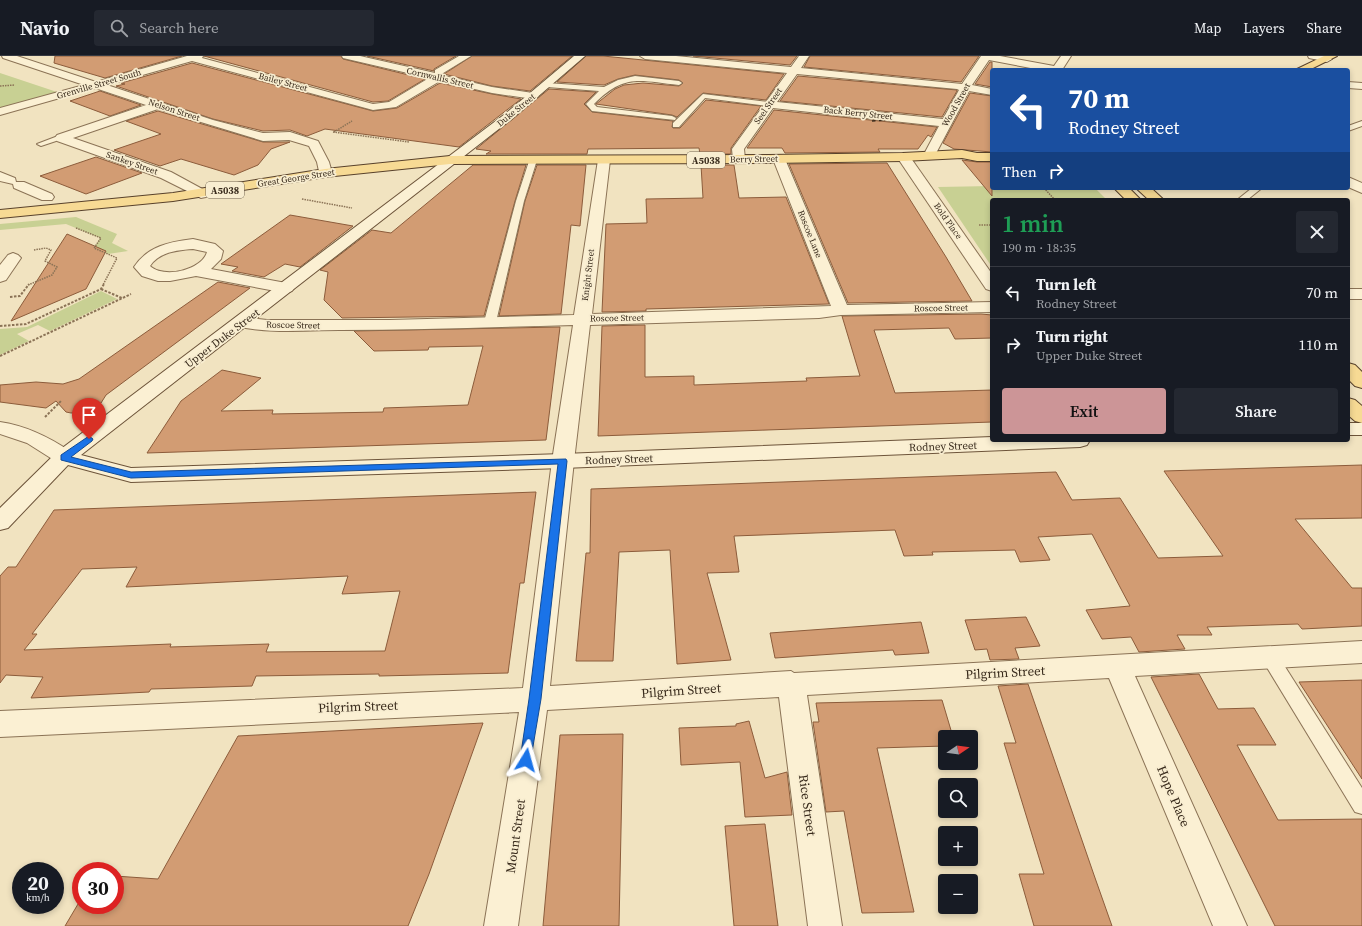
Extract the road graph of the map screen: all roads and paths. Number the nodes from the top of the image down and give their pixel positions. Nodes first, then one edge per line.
1 (7, 56) edge
2 (348, 56) edge
3 (466, 56) edge
4 (580, 56) edge
5 (645, 56) edge
6 (804, 56) edge
7 (988, 56) edge
8 (1066, 56) edge
9 (1314, 56) edge
10 (195, 57) edge
11 (1329, 57) edge
12 (679, 58) edge
13 (1048, 68) edge
14 (1059, 68) edge
15 (1304, 68) edge
16 (793, 70) junction
17 (438, 75) junction
18 (679, 83) dead end
19 (95, 84) junction
20 (547, 85) junction
21 (1350, 85) edge
22 (1362, 86) edge
23 (965, 88) junction
24 (605, 89) junction
25 (990, 92) edge
26 (533, 96) junction
27 (770, 104) junction
28 (158, 105) junction
29 (0, 112) edge
30 (672, 118) dead end
31 (947, 123) junction
32 (1362, 123) edge
33 (676, 125) dead end
34 (1350, 128) edge
35 (1350, 128) edge
36 (334, 132) dead end
37 (1362, 133) edge
38 (61, 138) junction
39 (416, 142) dead end
40 (41, 144) dead end
41 (990, 150) edge
42 (962, 154) junction
43 (929, 156) junction
44 (904, 157) junction
45 (990, 157) edge
46 (739, 159) junction
47 (779, 159) junction
48 (450, 160) junction
49 (533, 160) junction
50 (604, 160) junction
51 (325, 173) junction
52 (10, 180) edge
53 (1350, 182) edge
54 (1362, 189) edge
55 (1046, 190) edge
56 (1123, 190) edge
57 (1146, 190) edge
58 (1255, 190) edge
59 (201, 194) junction
60 (47, 197) dead end
61 (1053, 198) edge
62 (1132, 198) edge
63 (1155, 198) edge
64 (1245, 198) edge
65 (302, 199) dead end
66 (356, 209) dead end
67 (0, 214) edge
68 (73, 227) dead end
69 (13, 258) dead end
70 (195, 271) dead end
71 (0, 277) edge
72 (990, 283) edge
73 (286, 288) junction
74 (101, 289) junction
75 (131, 294) dead end
76 (1350, 294) edge
77 (1362, 294) edge
78 (123, 298) junction
79 (990, 307) edge
80 (841, 310) junction
81 (582, 319) junction
82 (242, 322) junction
83 (490, 322) junction
84 (0, 326) edge
85 (0, 356) edge
86 (1350, 371) edge
87 (1362, 382) edge
88 (61, 401) dead end
89 (1350, 406) edge
90 (45, 417) dead end
91 (1362, 417) edge
92 (0, 428) edge
93 (1350, 429) edge
94 (1362, 429) edge
95 (1031, 442) edge
96 (64, 458) junction
97 (563, 461) junction
98 (0, 522) edge
99 (1362, 652) edge
100 (1269, 656) junction
101 (1118, 665) junction
102 (791, 683) junction
103 (535, 699) junction
104 (0, 724) edge
105 (1362, 805) edge
106 (501, 926) edge
107 (825, 926) edge
108 (1230, 926) edge

1 - 19 street, Nelson Street
2 - 17 street, Cornwallis Street
3 - 17 street
4 - 20 street, Duke Street
5 - 12 street
6 - 16 street, Seel Street
7 - 13 street
7 - 23 street, Wood Street
8 - 14 street
9 - 11 street
10 - 17 street, Bailey Street
10 - 19 street, Grenville Street South
11 - 15 main road
12 - 16 street
16 - 23 street
16 - 27 street, Seel Street
17 - 26 street, Cornwallis Street
18 - 24 lane
19 - 28 street, Nelson Street
19 - 29 street, Grenville Street South
20 - 24 lane
20 - 26 street, Duke Street
21 - 22 street
23 - 25 street
23 - 31 street, Wood Street
24 - 30 lane
26 - 48 street, Duke Street
27 - 31 street, Back Berry Street
27 - 33 lane
27 - 46 street, Seel Street
28 - 38 street
28 - 51 street, Nelson Street
31 - 43 street, Wood Street
32 - 34 lane
35 - 37 lane
36 - 39 path
38 - 40 lane
38 - 59 street, Sankey Street
41 - 42 main road, Berry Street / A5038
42 - 43 main road, Berry Street / A5038
42 - 45 main road, Berry Street / A5038
43 - 44 main road, Berry Street / A5038
44 - 47 main road, Berry Street / A5038
44 - 72 street, Bold Place
46 - 47 main road, Berry Street / A5038
46 - 50 main road, Berry Street / A5038
47 - 80 street, Roscoe Lane
48 - 49 main road, Berry Street / A5038
48 - 51 main road, Great George Street / A5038
48 - 73 street, Upper Duke Street
49 - 50 main road, Berry Street / A5038
49 - 83 lane
50 - 81 street, Knight Street
51 - 59 main road, Great George Street / A5038
52 - 60 street
53 - 54 street
55 - 61 path
56 - 62 main road
57 - 63 main road
58 - 64 lane
59 - 67 main road, Great George Street / A5038
65 - 66 path
68 - 74 path
69 - 71 street
70 - 73 street
73 - 82 street, Upper Duke Street
74 - 78 path
74 - 84 path
75 - 78 path
76 - 77 street
78 - 85 path
79 - 80 street, Roscoe Street
80 - 81 street, Roscoe Street
81 - 83 street, Roscoe Street
81 - 97 street, Knight Street
82 - 83 street, Roscoe Street
82 - 96 street, Upper Duke Street
86 - 87 main road
88 - 90 path
89 - 91 main road
92 - 96 street
93 - 94 street
95 - 97 street, Rodney Street
96 - 97 street, Rodney Street
96 - 98 street, Upper Duke Street
97 - 103 street, Mount Street
99 - 100 street, Pilgrim Street
100 - 101 street, Pilgrim Street
100 - 105 lane
101 - 102 street, Pilgrim Street
101 - 108 street, Hope Place
102 - 103 street, Pilgrim Street
102 - 107 street, Rice Street
103 - 104 street, Pilgrim Street
103 - 106 street, Mount Street

